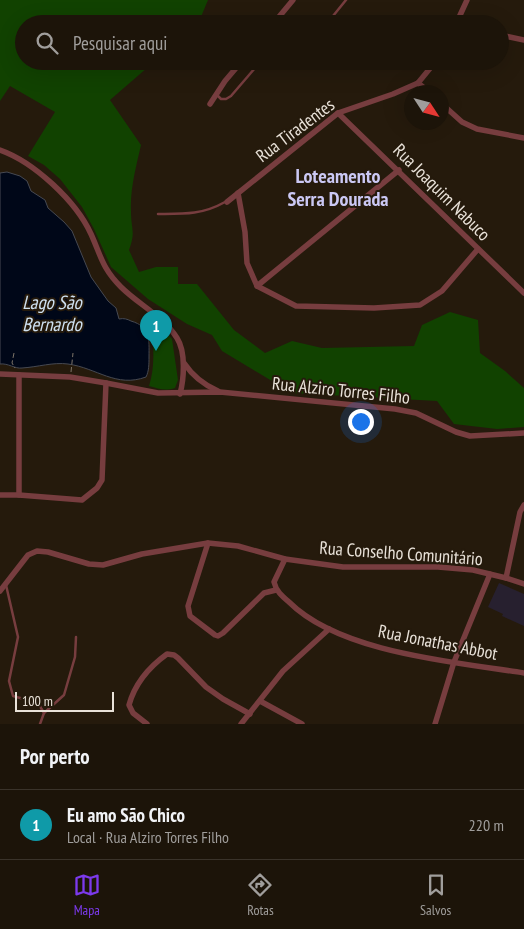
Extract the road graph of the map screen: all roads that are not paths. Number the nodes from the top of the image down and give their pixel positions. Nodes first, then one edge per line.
1 (293, 0) edge
2 (346, 0) edge
3 (467, 0) edge
4 (280, 15) edge
5 (334, 15) edge
6 (460, 15) edge
7 (509, 37) edge
8 (524, 40) edge
9 (235, 70) edge
10 (253, 70) edge
11 (429, 70) edge
12 (418, 83) junction
13 (420, 85) edge
14 (216, 94) junction
15 (210, 104) dead end
16 (449, 110) edge
17 (338, 113) junction
18 (524, 138) edge
19 (0, 150) edge
20 (399, 170) junction
21 (238, 193) junction
22 (227, 202) joint
23 (158, 214) dead end
24 (478, 249) junction
25 (257, 286) junction
26 (524, 293) edge
27 (184, 363) junction
28 (0, 374) edge
29 (19, 375) junction
30 (106, 382) junction
31 (220, 392) junction
32 (180, 394) junction
33 (524, 433) edge
34 (0, 495) edge
35 (19, 495) junction
36 (524, 505) edge
37 (208, 543) junction
38 (285, 558) junction
39 (490, 574) junction
40 (506, 578) junction
41 (524, 584) edge
42 (6, 585) junction
43 (276, 590) junction
44 (0, 591) edge
45 (329, 629) junction
46 (76, 637) dead end
47 (454, 662) junction
48 (524, 673) edge
49 (260, 701) junction
50 (44, 713) junction
51 (250, 714) junction
52 (40, 724) edge
53 (148, 724) edge
54 (241, 724) edge
55 (302, 724) edge
56 (435, 724) edge

1 - 4 street
2 - 5 lane
3 - 6 street
7 - 8 street
9 - 14 street
10 - 14 lane
11 - 12 street, Rua Tiradentes
12 - 13 street
12 - 17 street, Rua Tiradentes
14 - 15 street
16 - 18 street
17 - 20 street, Rua Joaquim Nabuco
17 - 21 street, Rua Tiradentes
19 - 27 street
20 - 24 street, Rua Joaquim Nabuco
20 - 25 street
21 - 22 street, Rua Tiradentes
21 - 25 street
22 - 23 lane
24 - 25 street
24 - 26 street, Rua Joaquim Nabuco
27 - 31 street
27 - 32 street
28 - 29 street, Rua Alziro Torres Filho
29 - 30 street, Rua Alziro Torres Filho
29 - 35 street
30 - 32 street, Rua Alziro Torres Filho
30 - 35 street
31 - 32 street, Rua Alziro Torres Filho
31 - 33 street, Rua Alziro Torres Filho
34 - 35 street
36 - 40 street
37 - 38 street, Rua Conselho Comunitário
37 - 42 street, Rua Conselho Comunitário
37 - 43 street
38 - 39 street, Rua Conselho Comunitário
38 - 43 street
39 - 40 street, Rua Conselho Comunitário
39 - 47 street
40 - 41 street, Rua Conselho Comunitário
42 - 44 street, Rua Conselho Comunitário
42 - 50 lane
43 - 45 street, Rua Jonathas Abbot
45 - 47 street, Rua Jonathas Abbot
45 - 49 street
46 - 50 lane
47 - 48 street, Rua Jonathas Abbot
47 - 56 street
49 - 51 street
49 - 55 street
50 - 52 lane
51 - 53 street
51 - 54 street

